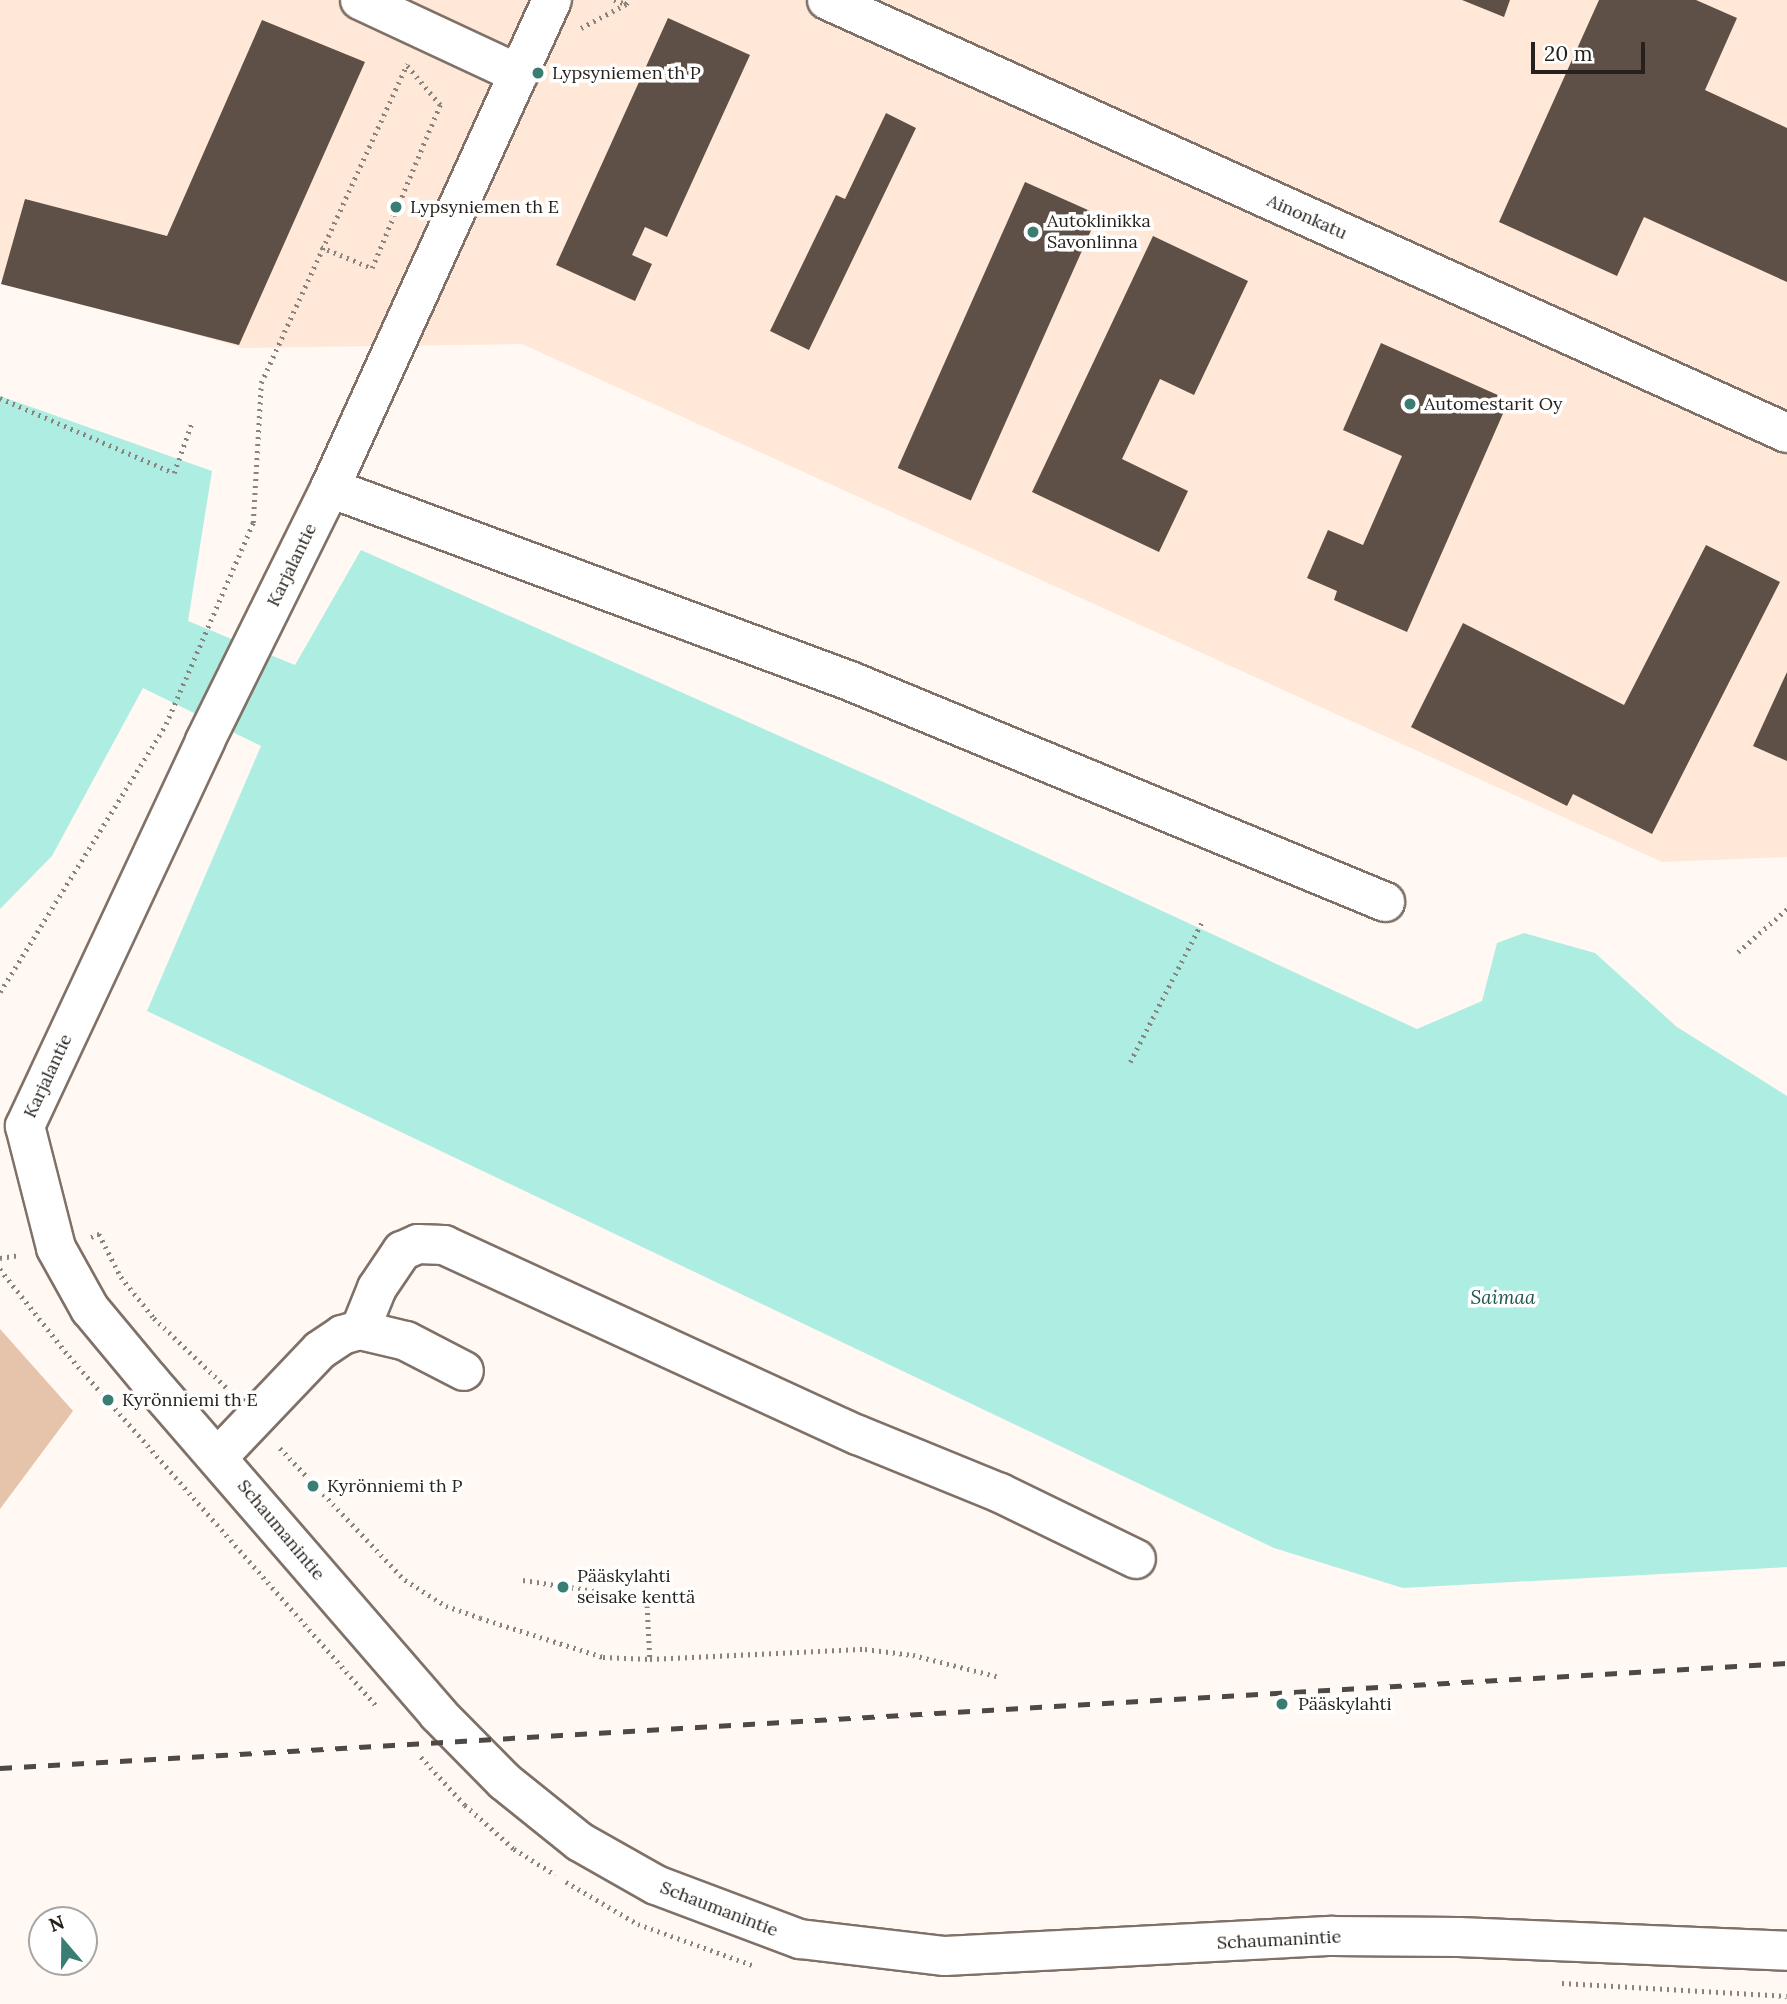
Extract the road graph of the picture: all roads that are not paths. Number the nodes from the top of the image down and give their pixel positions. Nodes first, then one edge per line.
1 (359, 0) edge
2 (552, 0) edge
3 (827, 0) edge
4 (519, 74) junction
5 (1787, 433) edge
6 (330, 488) junction
7 (1385, 902) dead end
8 (12, 1120) edge
9 (360, 1330) junction
10 (464, 1371) dead end
11 (219, 1456) junction
12 (1136, 1559) dead end
13 (1787, 1951) edge

1 - 4 street
2 - 4 street, Karjalantie
3 - 5 street, Ainonkatu
4 - 6 street, Karjalantie
6 - 7 street
6 - 8 street, Karjalantie
8 - 11 street, Schaumanintie
9 - 10 street
9 - 11 street
9 - 12 street
11 - 13 street, Schaumanintie

